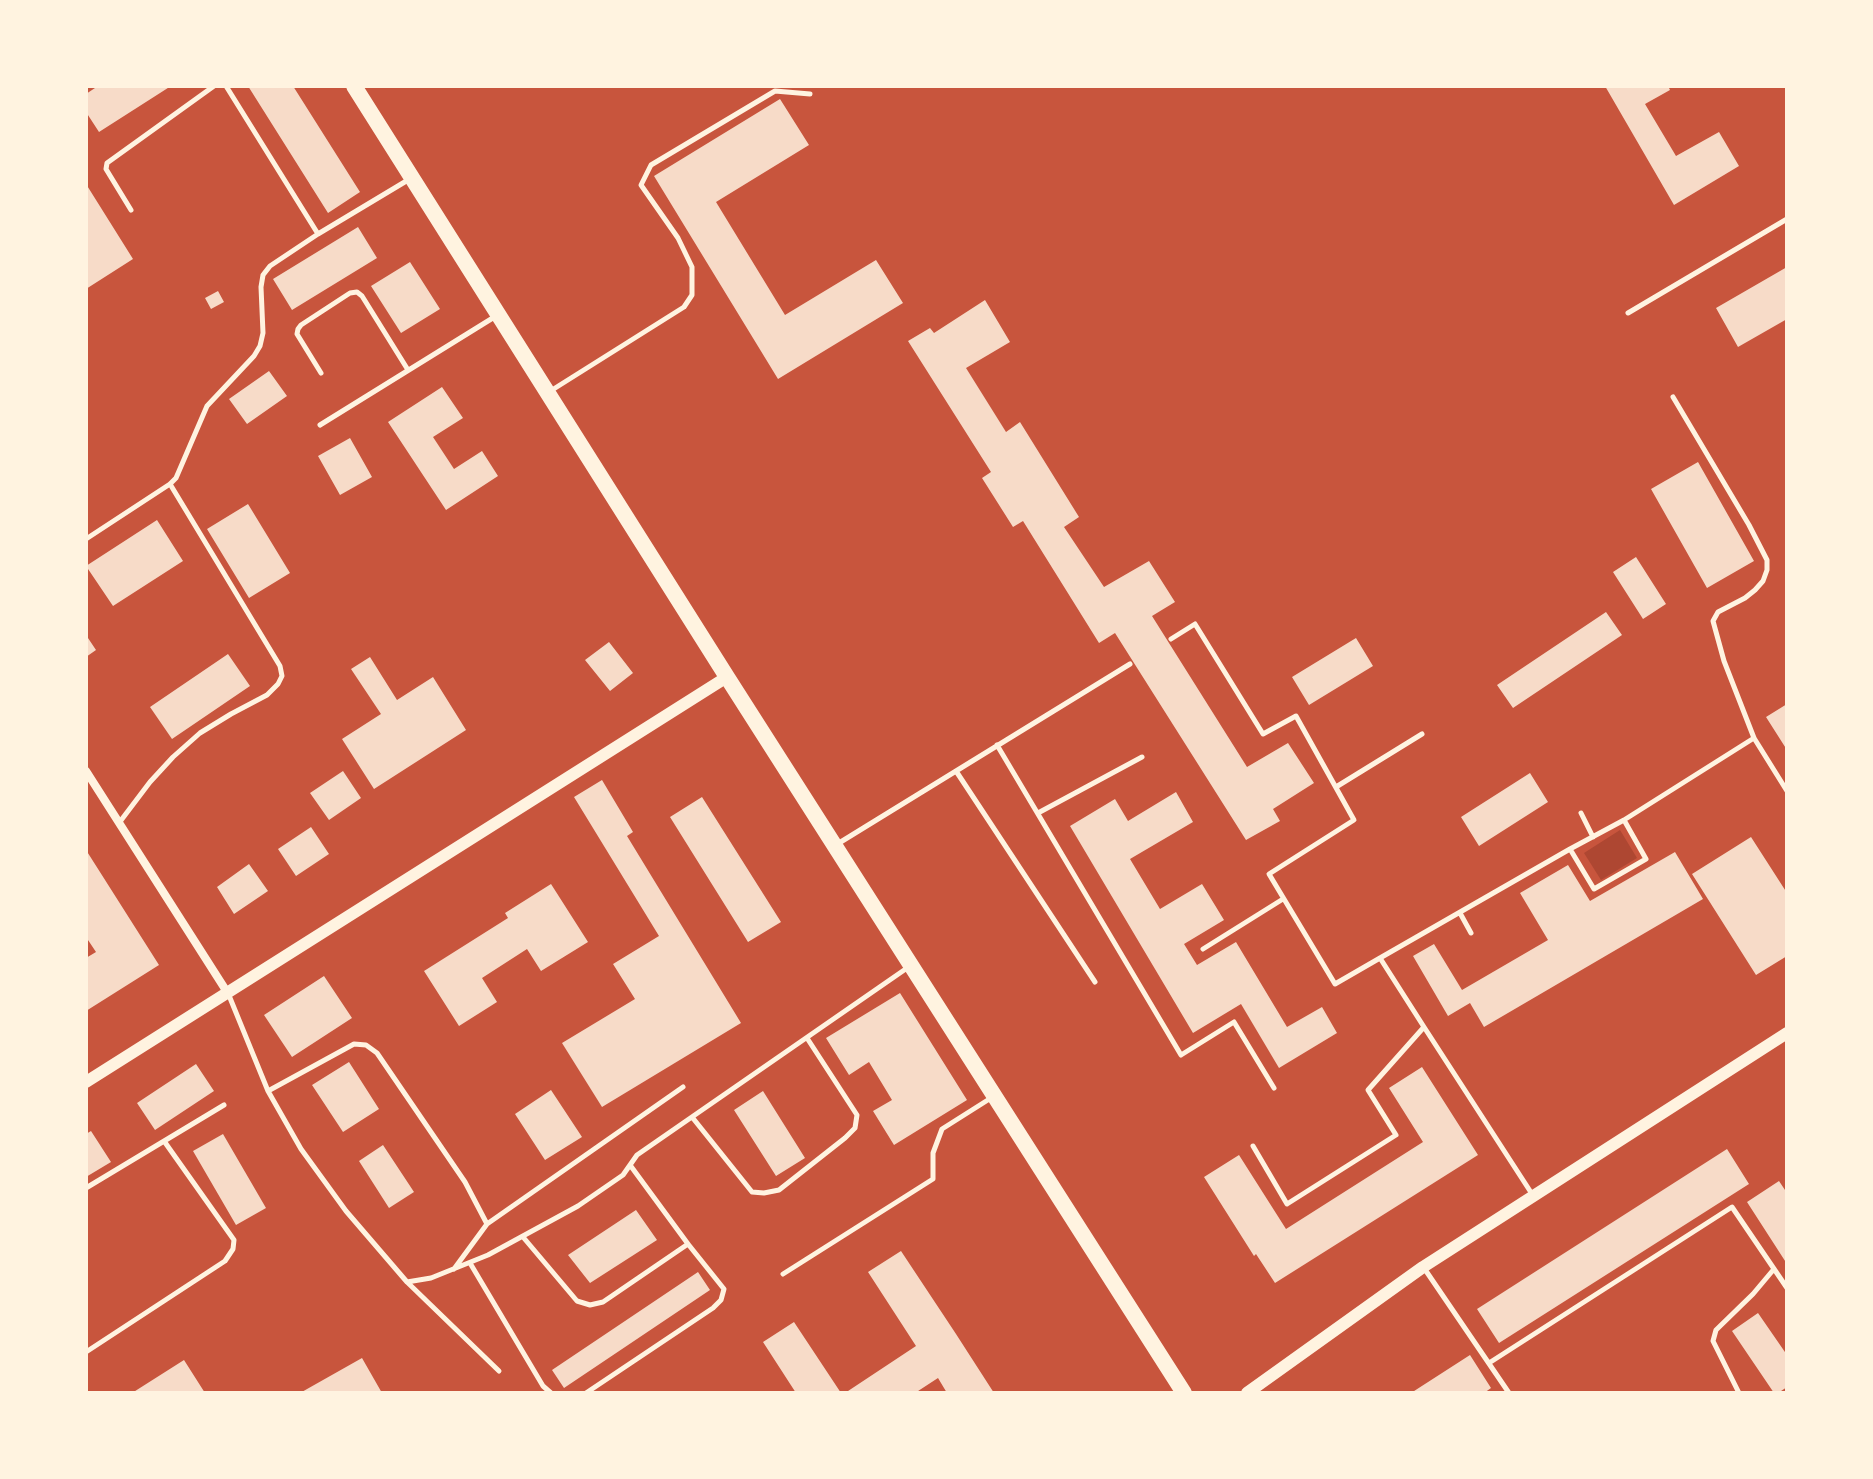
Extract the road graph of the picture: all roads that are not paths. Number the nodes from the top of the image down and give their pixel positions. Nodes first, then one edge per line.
1 (214, 86) edge
2 (226, 86) edge
3 (354, 86) edge
4 (810, 94) dead end
5 (412, 178) junction
6 (131, 210) dead end
7 (1787, 219) edge
8 (318, 234) junction
9 (1628, 313) dead end
10 (498, 314) junction
11 (408, 370) junction
12 (321, 373) dead end
13 (547, 393) junction
14 (1673, 397) dead end
15 (320, 425) dead end
16 (170, 484) junction
17 (86, 539) edge
18 (1171, 639) dead end
19 (1130, 664) dead end
20 (727, 677) junction
21 (1422, 734) dead end
22 (1754, 738) junction
23 (997, 745) junction
24 (1142, 757) dead end
25 (86, 771) edge
26 (956, 771) junction
27 (1336, 787) junction
28 (1787, 791) edge
29 (1038, 813) junction
30 (1581, 813) dead end
31 (1624, 820) junction
32 (119, 823) junction
33 (1593, 837) junction
34 (834, 845) junction
35 (1570, 849) junction
36 (1284, 899) junction
37 (1460, 913) junction
38 (1471, 933) dead end
39 (1203, 949) dead end
40 (1380, 958) junction
41 (911, 965) junction
42 (1095, 982) dead end
43 (227, 992) junction
44 (1424, 1027) junction
45 (1787, 1033) edge
46 (807, 1038) junction
47 (86, 1082) edge
48 (683, 1087) dead end
49 (1274, 1088) dead end
50 (268, 1091) junction
51 (994, 1096) junction
52 (224, 1105) dead end
53 (692, 1117) junction
54 (164, 1141) junction
55 (1253, 1146) dead end
56 (630, 1165) junction
57 (86, 1188) edge
58 (1534, 1196) junction
59 (487, 1224) junction
60 (523, 1237) junction
61 (688, 1244) junction
62 (470, 1263) junction
63 (1423, 1267) junction
64 (1774, 1269) junction
65 (453, 1270) junction
66 (783, 1274) dead end
67 (407, 1282) junction
68 (1787, 1288) edge
69 (86, 1352) edge
70 (1489, 1363) junction
71 (499, 1371) dead end
72 (551, 1393) edge
73 (586, 1393) edge
74 (1184, 1393) edge
75 (1247, 1393) edge
76 (1509, 1393) edge
77 (1739, 1393) edge

1 - 6 lane
2 - 8 lane
3 - 5 main road
4 - 13 lane
5 - 8 lane
5 - 10 main road
7 - 9 lane
8 - 16 lane
10 - 11 lane
10 - 13 main road
11 - 12 lane
11 - 15 lane
13 - 20 main road
14 - 22 lane
16 - 17 lane
16 - 32 lane
18 - 27 lane
19 - 23 lane
20 - 34 main road
20 - 43 street
21 - 27 lane
22 - 28 lane
22 - 31 lane
23 - 26 lane
23 - 29 lane
24 - 29 lane
25 - 32 street
26 - 34 lane
26 - 42 lane
27 - 36 lane
29 - 49 lane
30 - 33 lane
31 - 33 lane
31 - 35 lane
32 - 43 street
33 - 35 lane
34 - 41 main road
35 - 37 lane
36 - 39 lane
36 - 40 lane
37 - 38 lane
37 - 40 lane
40 - 44 lane
41 - 46 lane
41 - 51 main road
43 - 47 street
43 - 50 lane
44 - 55 lane
44 - 58 lane
45 - 58 street
46 - 53 lane
46 - 53 lane
48 - 59 lane
50 - 59 lane
50 - 67 lane
51 - 66 lane
51 - 74 main road
52 - 54 lane
53 - 56 lane
54 - 57 lane
54 - 69 lane
56 - 60 lane
56 - 61 lane
58 - 63 street
59 - 65 lane
60 - 61 lane
60 - 62 lane
61 - 73 lane
62 - 65 lane
62 - 72 lane
63 - 70 lane
63 - 75 street
64 - 68 lane
64 - 70 lane
64 - 77 lane
65 - 67 lane
67 - 71 lane
70 - 76 lane

